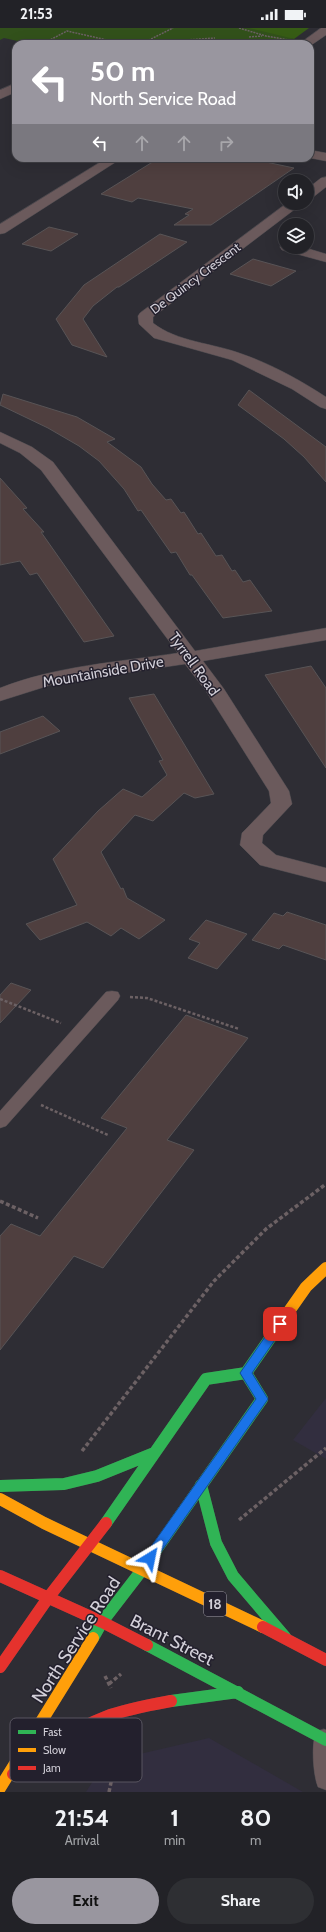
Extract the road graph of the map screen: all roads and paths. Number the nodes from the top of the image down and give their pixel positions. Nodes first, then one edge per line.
1 (173, 28) edge
2 (239, 28) edge
3 (324, 33) edge
4 (266, 36) junction
5 (249, 37) dead end
6 (215, 38) dead end
7 (50, 40) edge
8 (107, 40) edge
9 (150, 40) edge
10 (191, 40) edge
11 (286, 40) edge
12 (312, 40) edge
13 (12, 89) edge
14 (0, 95) edge
15 (314, 155) edge
16 (326, 157) edge
17 (110, 162) edge
18 (326, 181) edge
19 (314, 190) edge
20 (289, 210) edge
21 (0, 230) edge
22 (261, 240) junction
23 (278, 245) edge
24 (311, 254) edge
25 (326, 258) edge
26 (326, 404) edge
27 (0, 437) edge
28 (326, 634) edge
29 (190, 658) junction
30 (0, 695) edge
31 (326, 875) edge
32 (112, 996) joint
33 (0, 999) edge
34 (238, 1029) dead end
35 (82, 1030) junction
36 (22, 1097) junction
37 (0, 1122) edge
38 (108, 1135) dead end
39 (326, 1184) edge
40 (0, 1201) edge
41 (38, 1218) dead end
42 (326, 1268) edge
43 (246, 1373) junction
44 (326, 1448) edge
45 (82, 1451) dead end
46 (154, 1453) junction
47 (201, 1485) junction
48 (0, 1486) edge
49 (0, 1499) edge
50 (237, 1522) dead end
51 (90, 1545) junction
52 (142, 1570) junction
53 (0, 1576) edge
54 (48, 1598) junction
55 (102, 1622) junction
56 (288, 1640) junction
57 (326, 1660) edge
58 (0, 1667) edge
59 (121, 1674) dead end
60 (105, 1676) dead end
61 (109, 1684) junction
62 (238, 1692) junction
63 (114, 1693) dead end
64 (44, 1718) edge
65 (106, 1718) edge
66 (325, 1740) edge
67 (10, 1773) edge
68 (10, 1776) edge
69 (6, 1779) junction
70 (326, 1780) edge
71 (111, 1782) edge
72 (0, 1788) edge
73 (109, 1792) edge

1 - 9 path
2 - 4 path
3 - 12 street
4 - 5 path
4 - 11 path
6 - 10 path
7 - 8 path
13 - 14 street
15 - 16 street
17 - 21 street
18 - 19 street
20 - 22 street, De Quincy Crescent
22 - 23 street
22 - 26 street, De Quincy Crescent
24 - 25 street
27 - 29 street, Tyrrell Road
28 - 29 street, Mountainside Drive
29 - 30 street, Mountainside Drive
29 - 31 street, Tyrrell Road
32 - 34 path
32 - 35 lane
33 - 35 path
35 - 36 lane
36 - 37 lane
36 - 38 path
39 - 45 path
40 - 41 path
42 - 43 main road
43 - 46 main road
43 - 47 main road, North Service Road
44 - 50 path
46 - 48 main road
46 - 51 main road
47 - 52 main road, North Service Road
47 - 56 main road
49 - 51 main road, 18
51 - 52 main road, 18
51 - 54 main road
52 - 55 main road, North Service Road
52 - 56 main road, 18
53 - 54 main road, Brant Street
54 - 55 main road, Brant Street
54 - 58 main road
55 - 62 main road, Brant Street
55 - 64 main road, North Service Road
56 - 57 main road, 18
59 - 61 path
60 - 61 path
61 - 63 path
62 - 65 main road
62 - 66 main road, Brant Street
66 - 70 lane
67 - 69 main road, North Service Road
68 - 69 main road
69 - 72 main road, North Service Road
71 - 73 path

